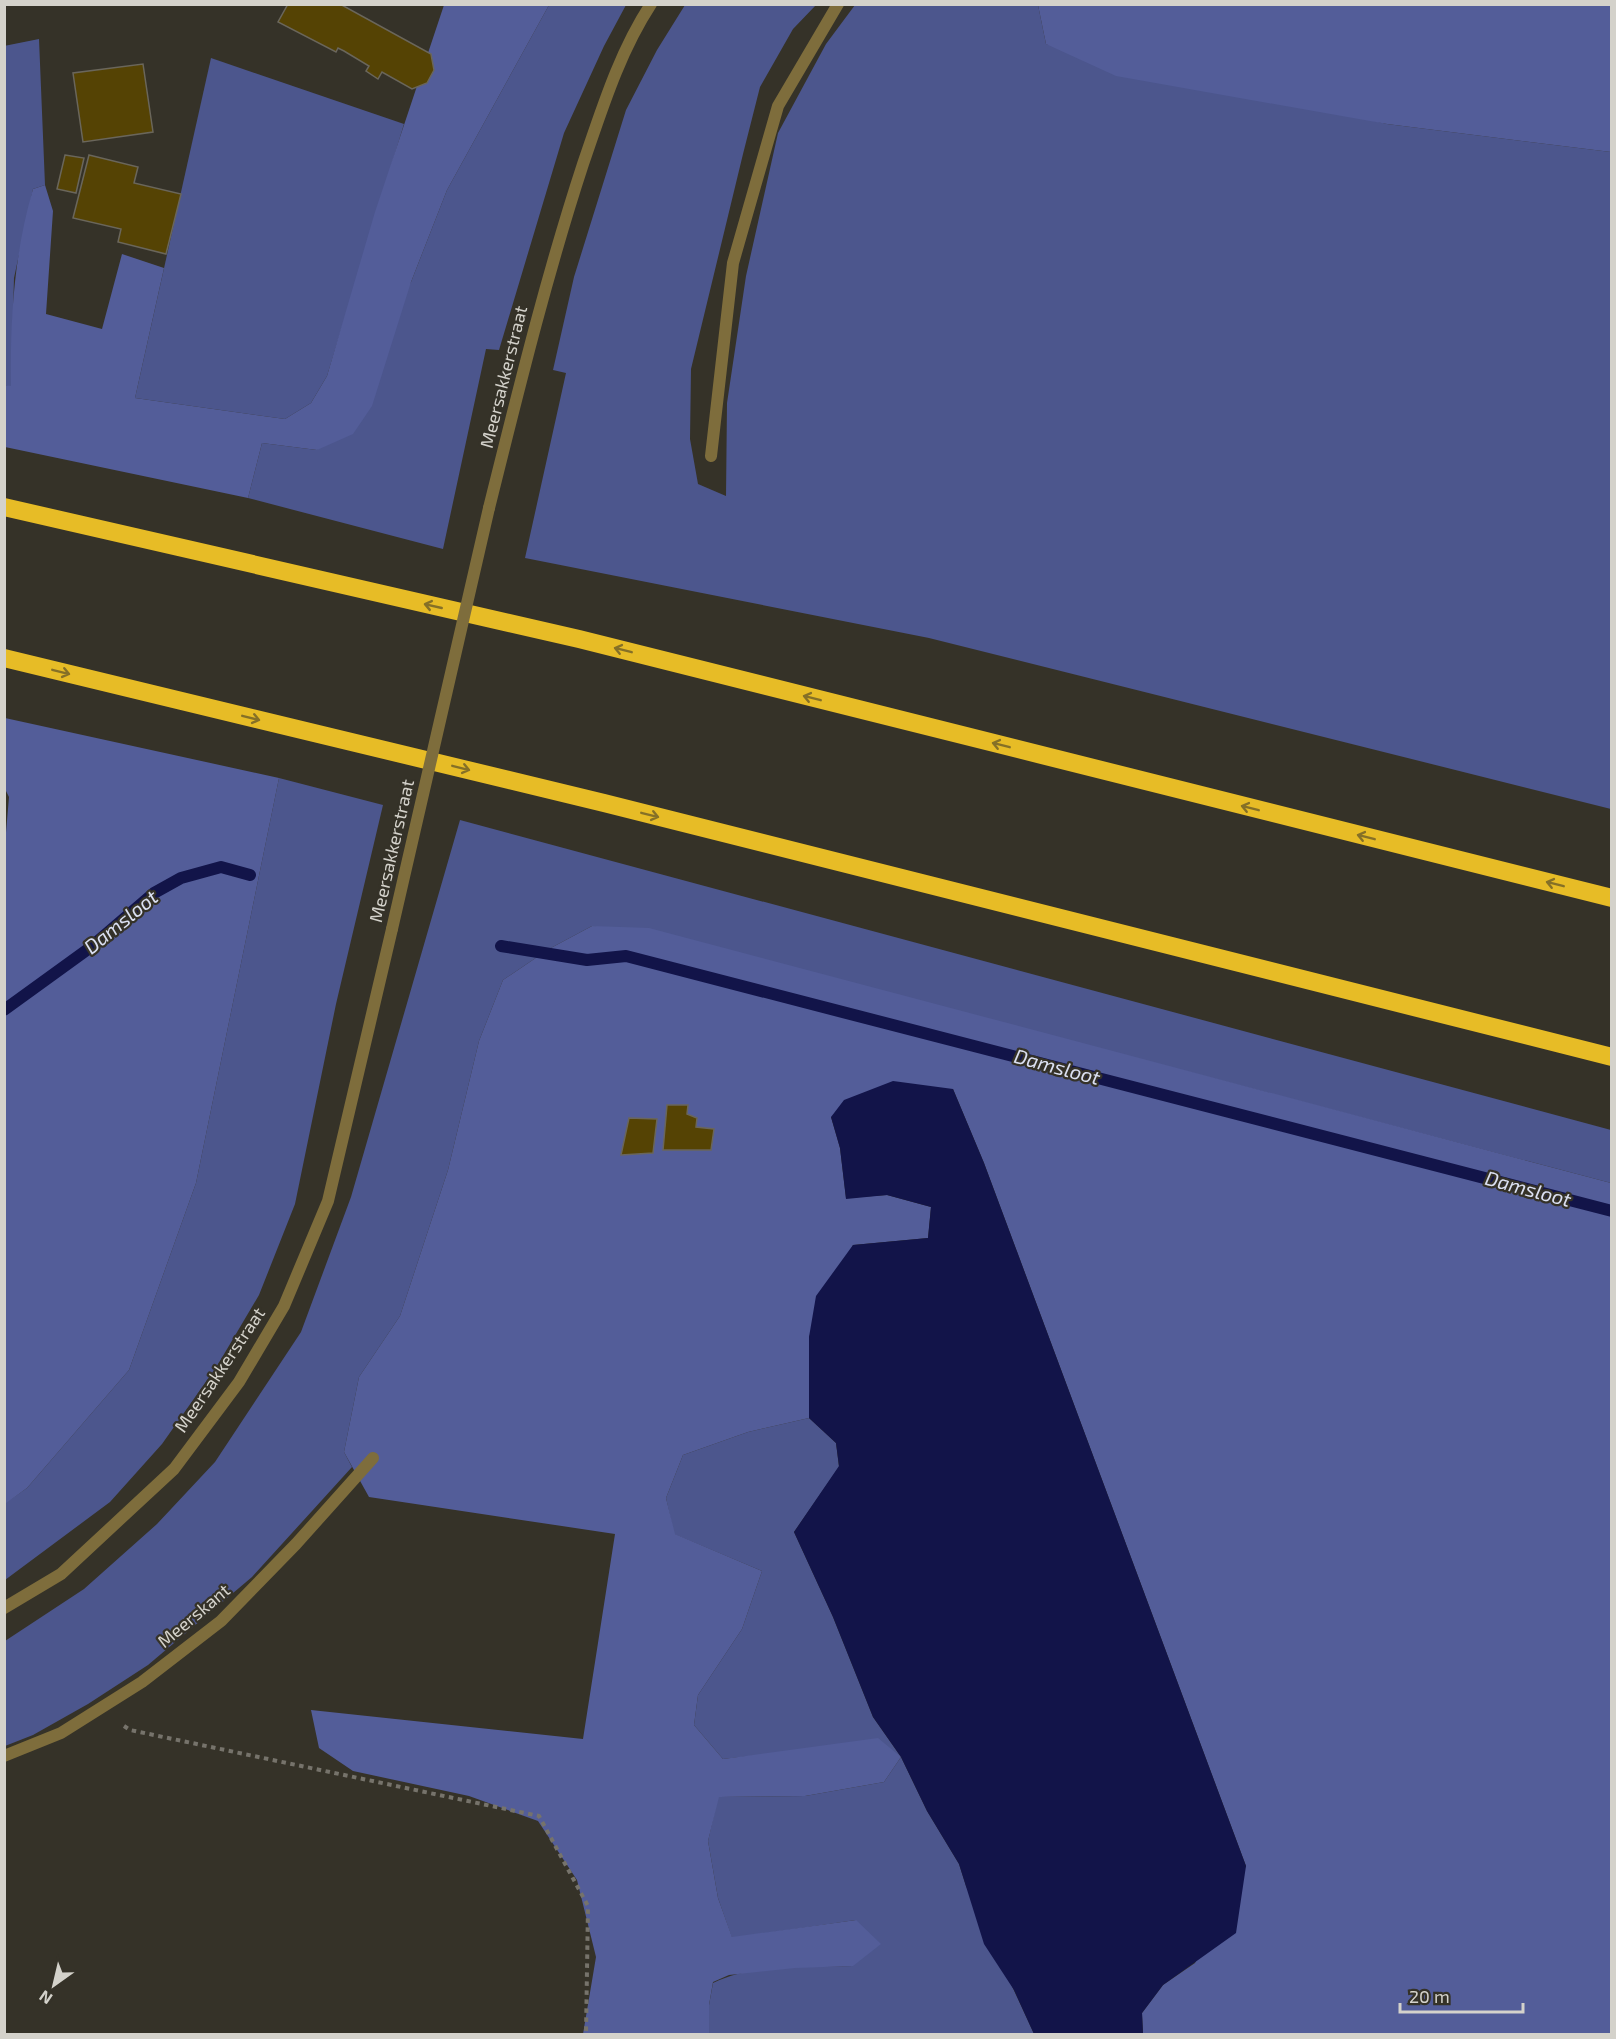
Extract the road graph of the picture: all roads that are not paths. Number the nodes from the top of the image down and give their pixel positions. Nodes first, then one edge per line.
1 (651, 4) edge
2 (838, 4) edge
3 (711, 456) dead end
4 (4, 507) edge
5 (4, 658) edge
6 (1611, 898) edge
7 (1611, 1057) edge
8 (373, 1458) dead end
9 (4, 1608) edge
10 (4, 1756) edge

1 - 9 street, Meersakkerstraat, bridge
2 - 3 street
6 -> 4 highway
5 -> 7 highway
8 - 10 street, Meerskant

